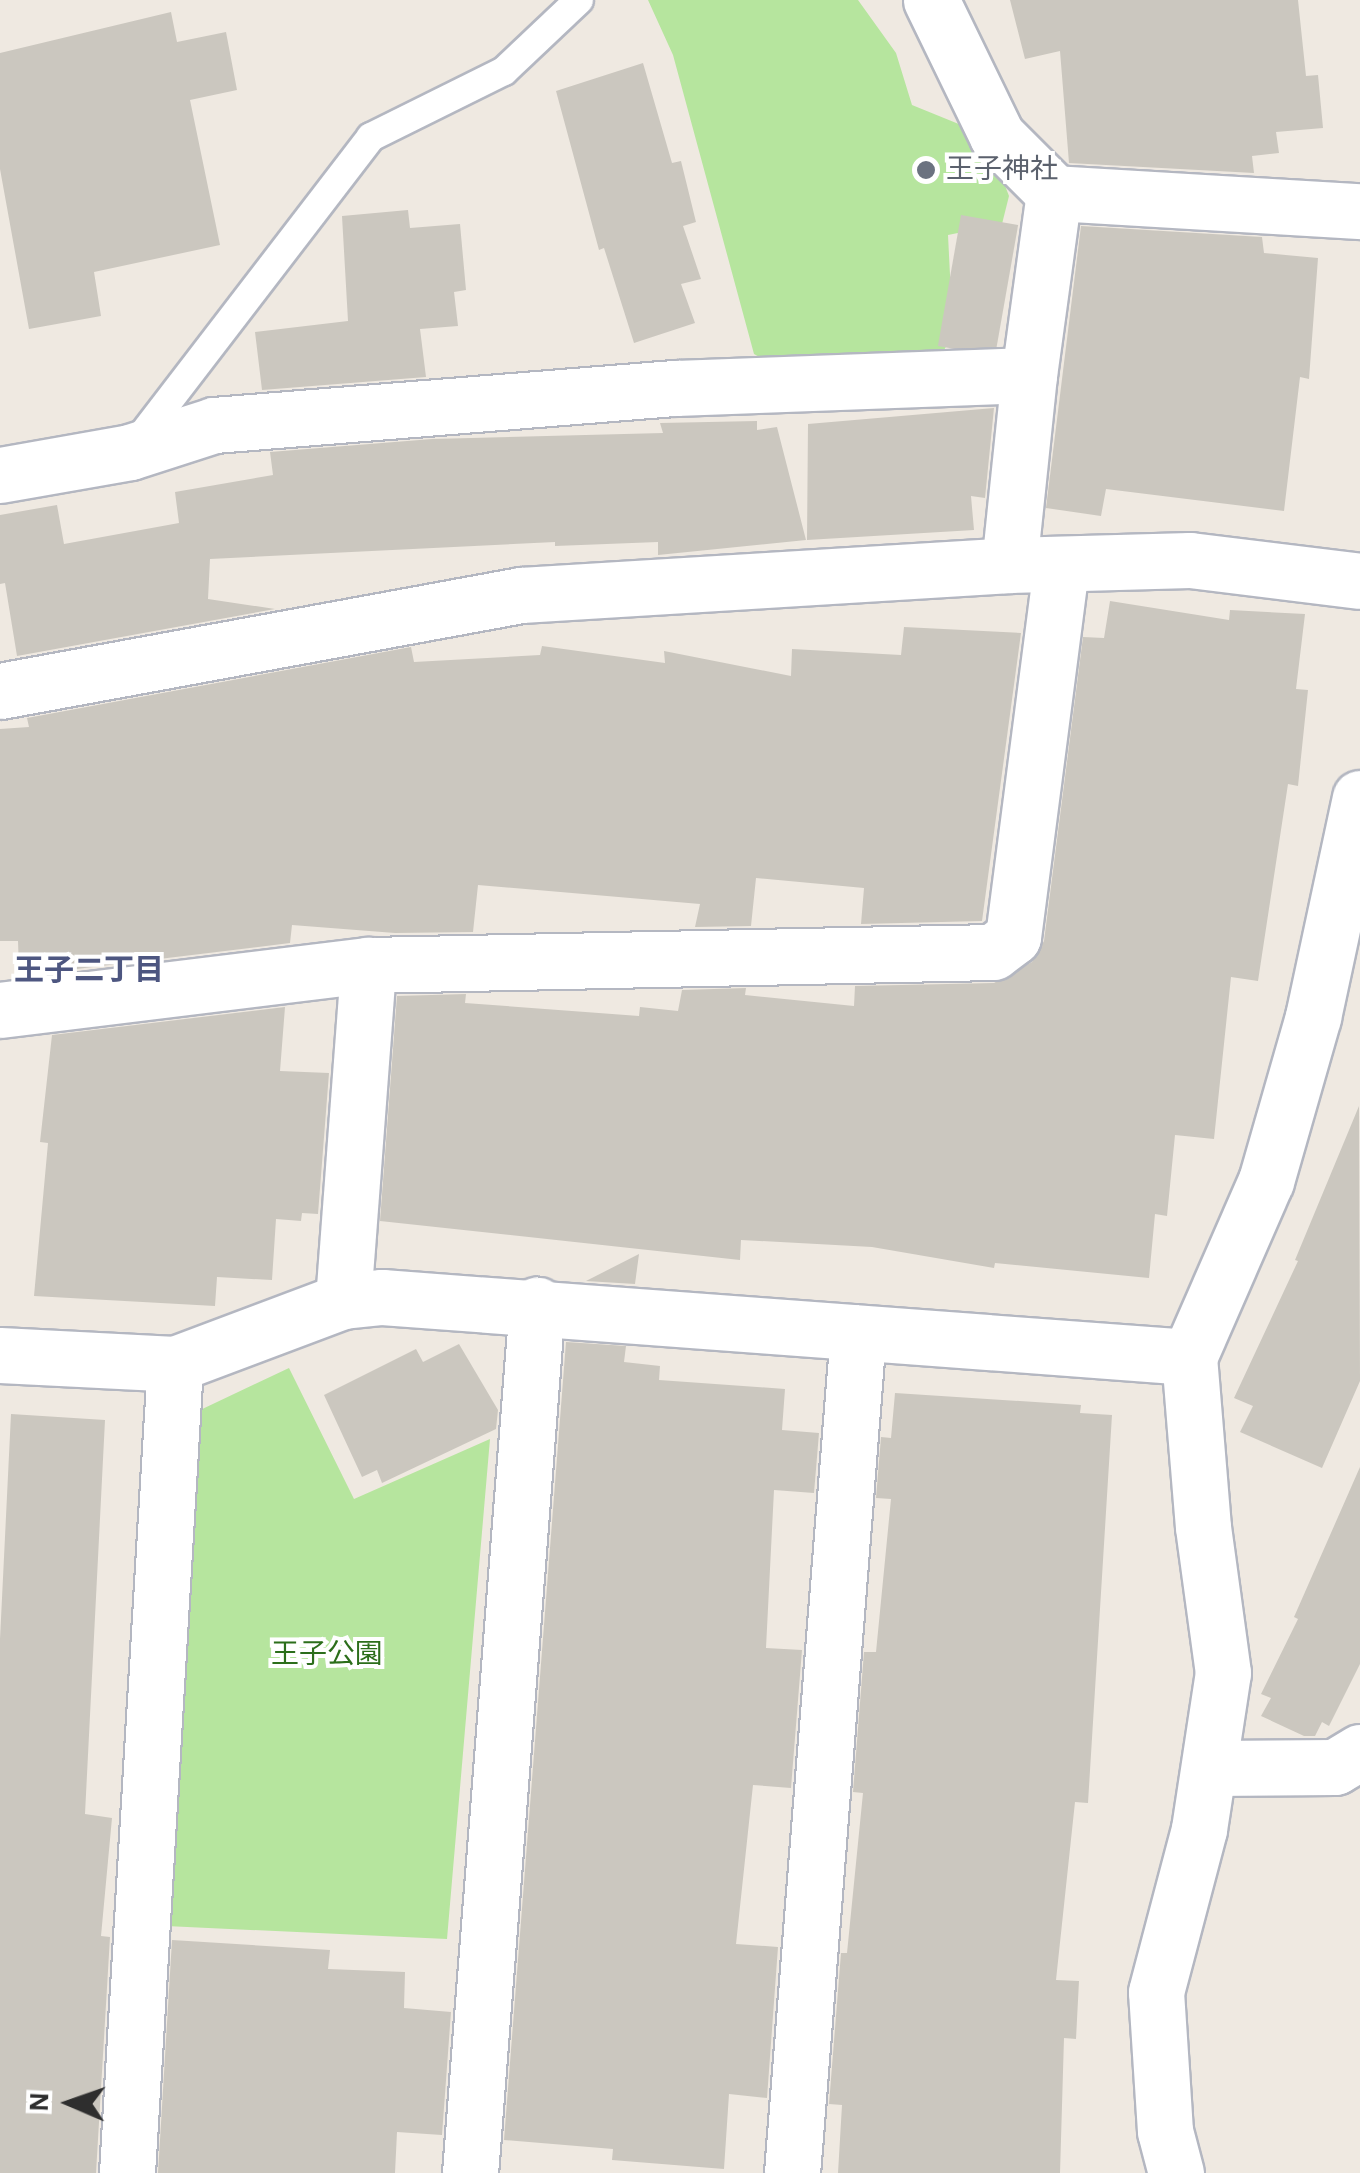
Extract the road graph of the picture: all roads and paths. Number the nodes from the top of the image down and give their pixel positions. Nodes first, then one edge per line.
1 (579, 0) edge
2 (931, 0) edge
3 (1054, 193) junction
4 (1360, 211) edge
5 (1029, 375) junction
6 (130, 452) junction
7 (0, 475) edge
8 (1035, 566) junction
9 (1360, 581) edge
10 (0, 691) edge
11 (1360, 798) edge
12 (368, 965) junction
13 (0, 1010) edge
14 (343, 1301) junction
15 (537, 1305) junction
16 (858, 1334) junction
17 (0, 1355) edge
18 (1189, 1358) junction
19 (174, 1364) junction
20 (1360, 1752) edge
21 (1212, 1768) junction
22 (127, 2173) edge
23 (470, 2173) edge
24 (792, 2173) edge
25 (1176, 2173) edge

1 - 6 lane
2 - 3 street
3 - 4 street
3 - 5 street
5 - 6 street
5 - 8 street
6 - 7 street
8 - 9 street
8 - 10 street
8 - 12 street
11 - 18 street
12 - 13 street
12 - 14 street
14 - 15 street
14 - 19 street
15 - 16 street
15 - 23 street
16 - 18 street
16 - 24 street
17 - 19 street
18 - 21 street
19 - 22 street
20 - 21 street
21 - 25 street

